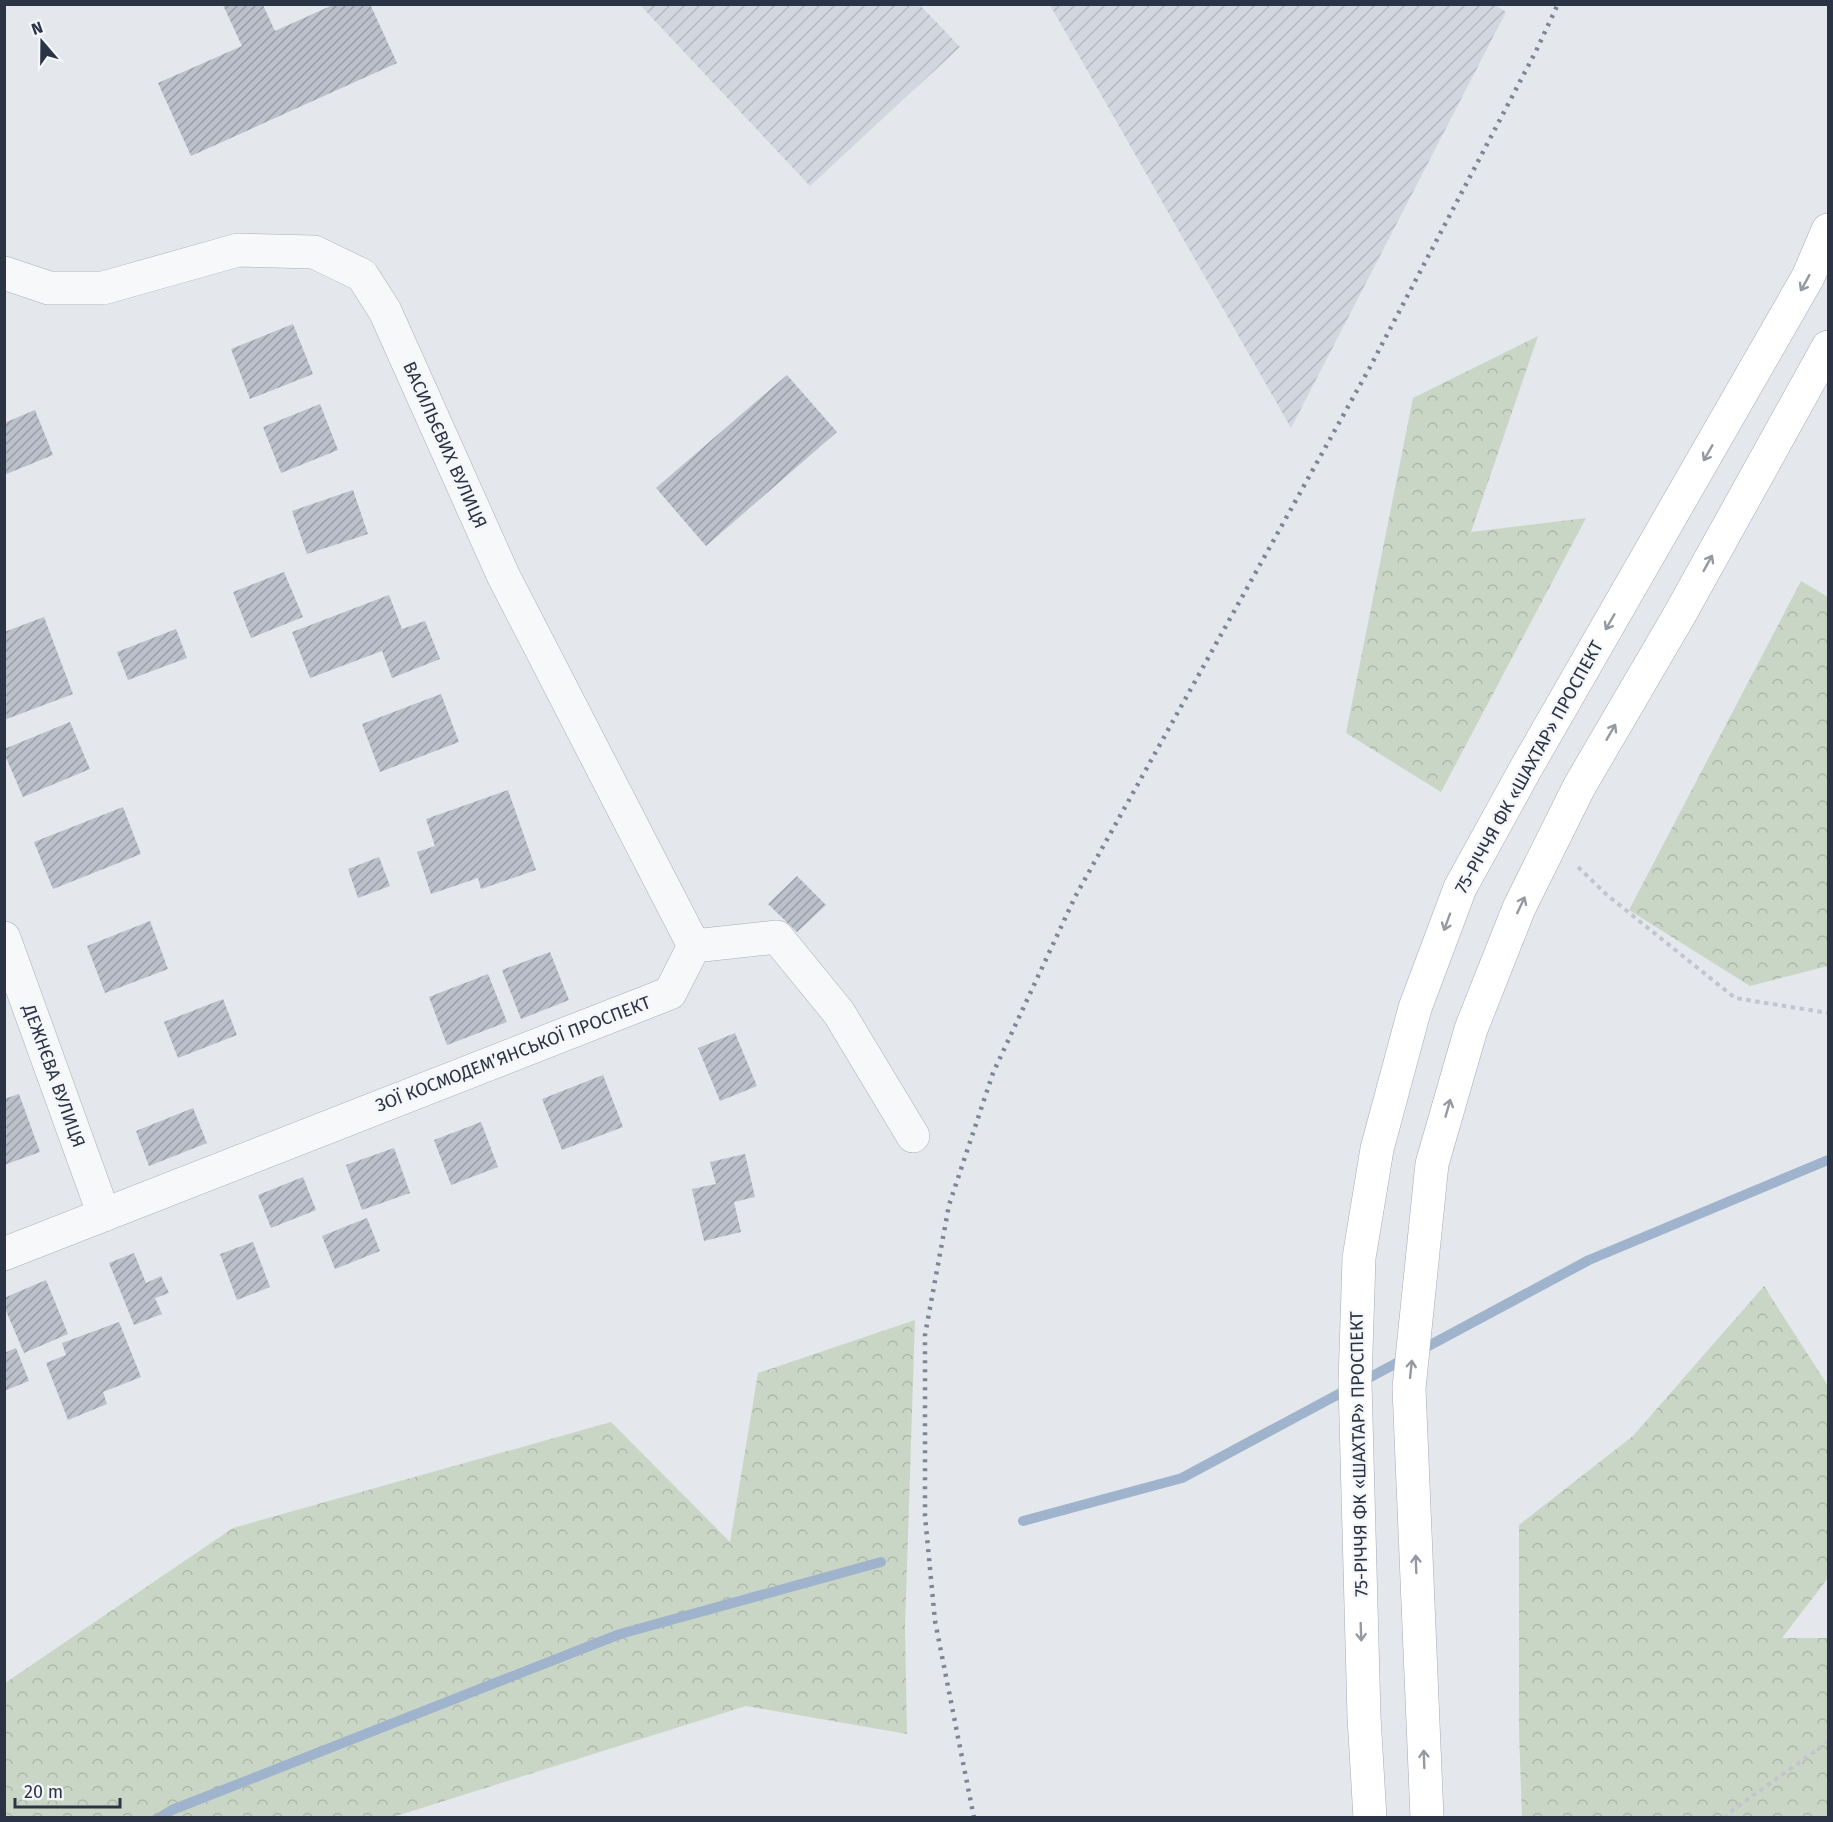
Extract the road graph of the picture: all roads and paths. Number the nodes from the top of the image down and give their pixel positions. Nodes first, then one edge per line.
1 (1828, 230) edge
2 (4, 273) edge
3 (1828, 347) edge
4 (1571, 862) dead end
5 (4, 938) edge
6 (694, 946) junction
7 (1828, 1013) edge
8 (913, 1136) dead end
9 (104, 1215) junction
10 (4, 1254) edge
11 (1828, 1742) edge
12 (1370, 1818) edge
13 (1427, 1818) edge
14 (1724, 1818) edge

1 -> 12 main road, 75-РІЧЧЯ ФК «ШАХТАР» ПРОСПЕКТ
2 - 6 street, ВАСИЛЬЄВИХ ВУЛИЦЯ
13 -> 3 main road
4 - 7 path
5 - 9 street, ДЕЖНЄВА ВУЛИЦЯ
6 - 8 street
6 - 9 street, ЗОЇ КОСМОДЕМ’ЯНСЬКОЇ ПРОСПЕКТ
9 - 10 street, ЗОЇ КОСМОДЕМ’ЯНСЬКОЇ ПРОСПЕКТ
11 - 14 path

